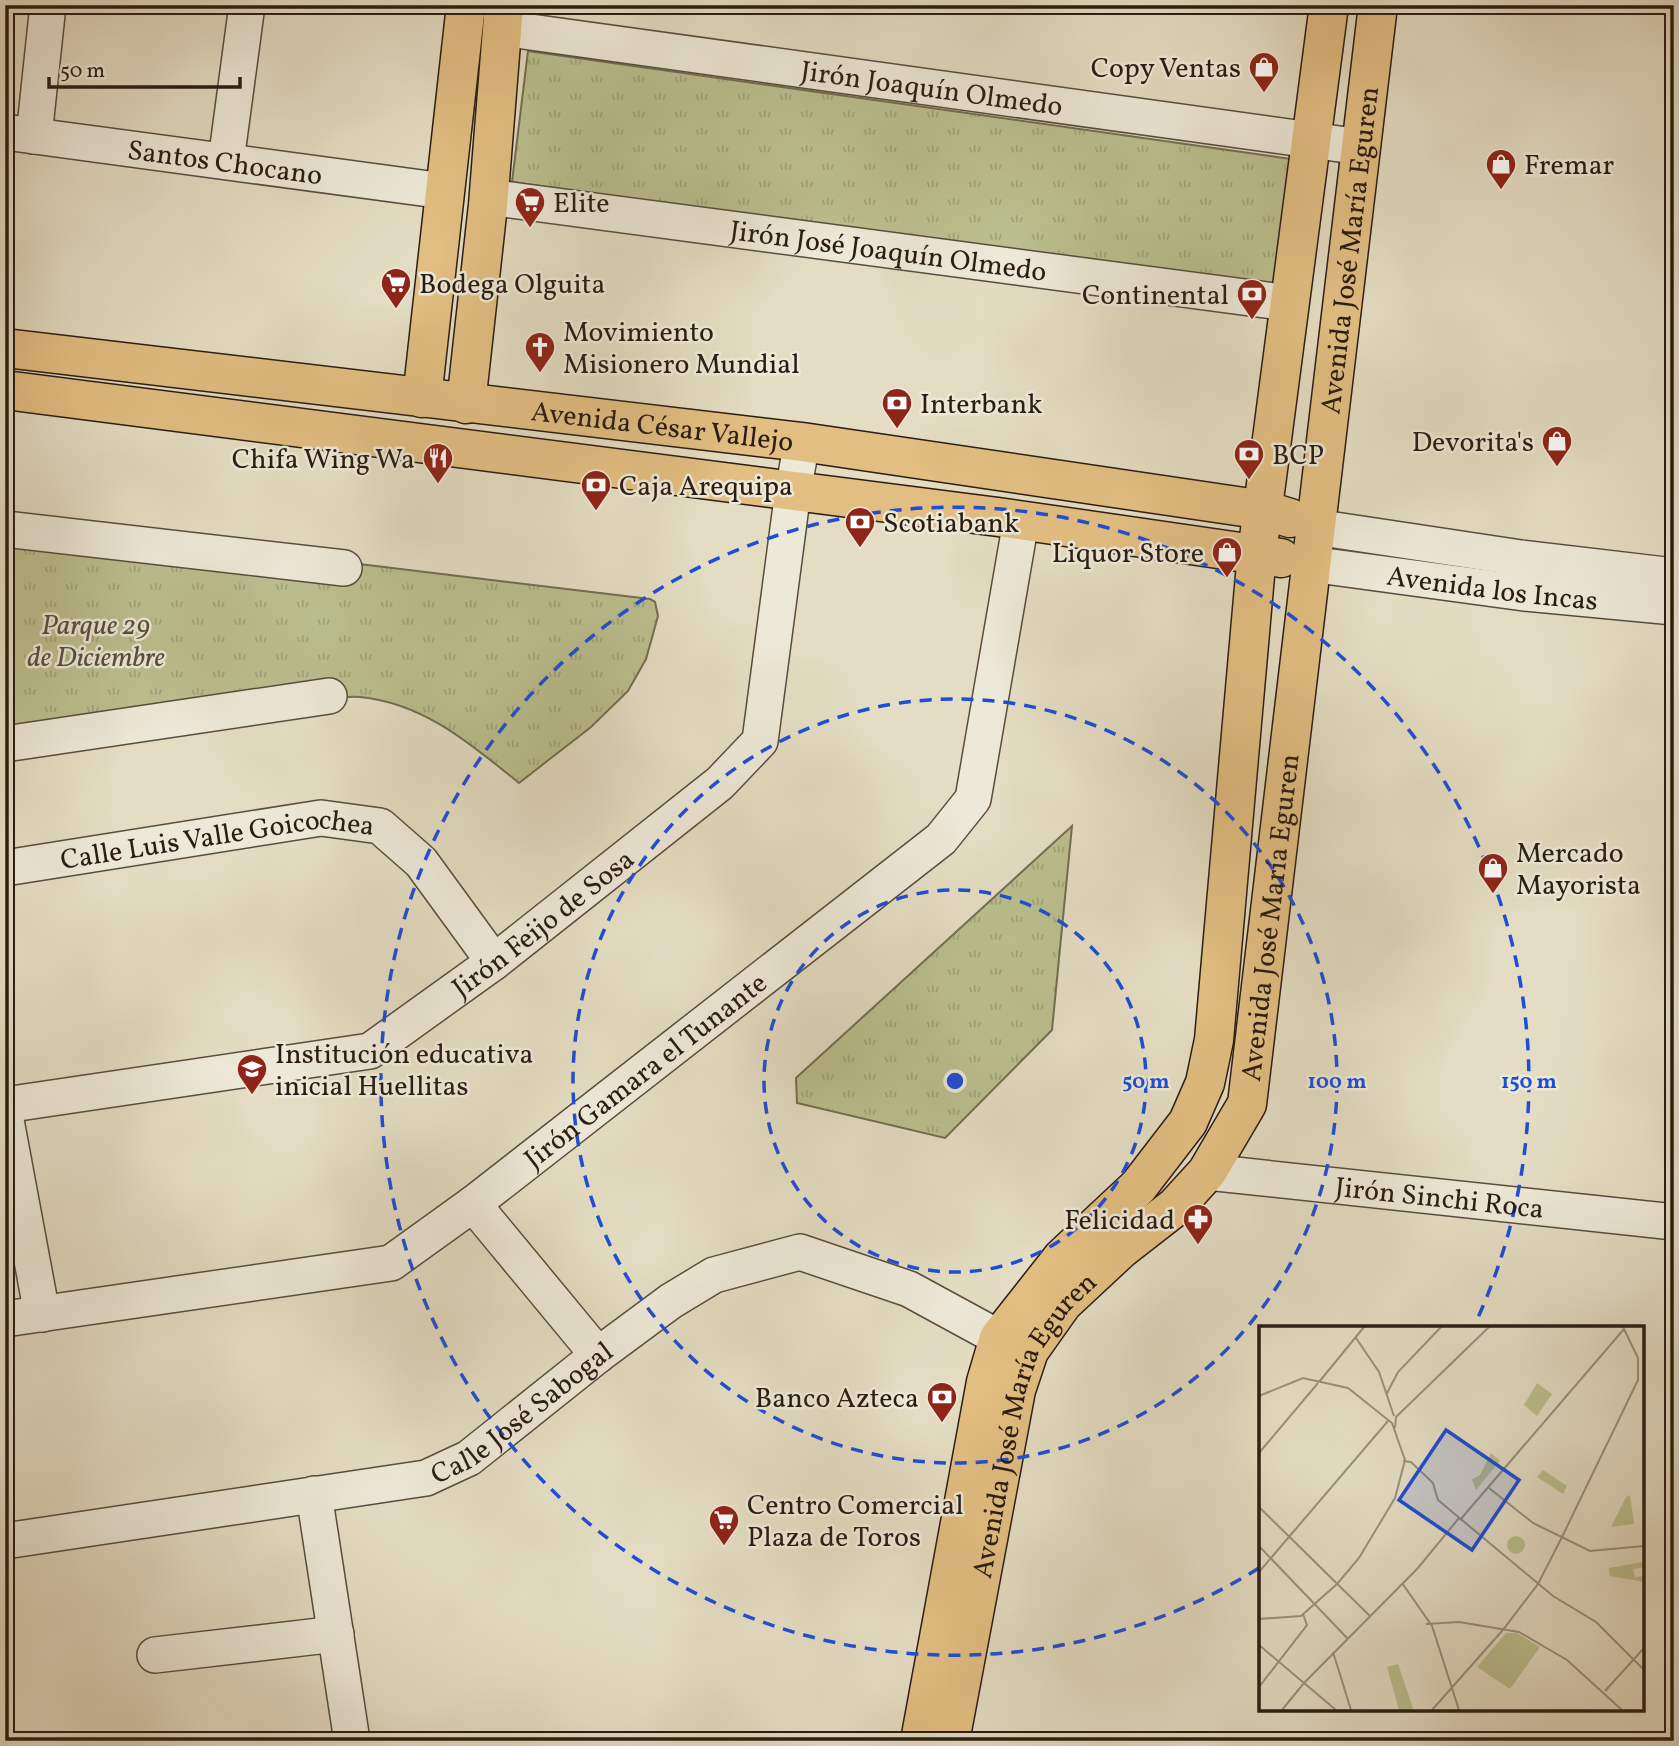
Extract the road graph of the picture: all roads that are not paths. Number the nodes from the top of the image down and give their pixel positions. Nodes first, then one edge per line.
1 (48, 5) edge
2 (247, 5) edge
3 (466, 5) edge
4 (1329, 5) edge
5 (1378, 5) edge
6 (503, 17) edge
7 (19, 134) edge
8 (1311, 139) junction
9 (1361, 147) junction
10 (226, 161) junction
11 (444, 191) junction
12 (488, 197) junction
13 (1289, 303) junction
14 (5, 348) edge
15 (5, 390) edge
16 (422, 398) junction
17 (466, 404) junction
18 (802, 442) junction
19 (418, 443) junction
20 (462, 449) junction
21 (793, 491) junction
22 (1264, 510) junction
23 (1021, 521) junction
24 (1315, 527) junction
25 (5, 529) edge
26 (1258, 553) junction
27 (1310, 564) junction
28 (344, 568) dead end
29 (1674, 576) edge
30 (1674, 607) edge
31 (329, 696) dead end
32 (5, 744) edge
33 (5, 868) edge
34 (494, 962) junction
35 (5, 1105) edge
36 (5, 1115) edge
37 (1207, 1172) junction
38 (473, 1204) junction
39 (1674, 1222) edge
40 (42, 1314) junction
41 (5, 1319) edge
42 (999, 1338) junction
43 (598, 1355) junction
44 (314, 1494) junction
45 (5, 1541) edge
46 (336, 1633) junction
47 (155, 1656) dead end
48 (352, 1741) edge
49 (920, 1741) edge
50 (950, 1741) edge

1 - 7 street
2 - 10 street
3 - 11 main road
4 - 8 main road, Avenida José María Eguren
5 - 9 main road, Avenida José María Eguren
6 - 8 street, Jirón Joaquín Olmedo
6 - 12 main road
7 - 10 street, Santos Chocano
8 - 9 street, Jirón Joaquín Olmedo
8 - 13 main road, Avenida José María Eguren
9 - 24 main road, Avenida José María Eguren
10 - 11 street, Santos Chocano
11 - 16 main road
12 - 13 street, Jirón José Joaquín Olmedo
12 - 17 main road
13 - 22 main road, Avenida José María Eguren
14 - 16 main road, Avenida César Vallejo
15 - 19 main road, Avenida César Vallejo
16 - 17 main road, Avenida César Vallejo
16 - 19 street
17 - 18 main road, Avenida César Vallejo
17 - 20 street
18 - 21 street, Jirón Feijo de Sosa
18 - 22 main road, Avenida César Vallejo
19 - 20 main road, Avenida César Vallejo
20 - 21 main road, Avenida César Vallejo
21 - 23 main road, Avenida César Vallejo
21 - 34 street, Jirón Feijo de Sosa
22 - 24 main road, Avenida César Vallejo
22 - 26 main road, Avenida José María Eguren
23 - 26 main road, Avenida César Vallejo
23 - 38 street, Jirón Gamara el Tunante
24 - 27 main road, Avenida José María Eguren
24 - 29 street, Avenida los Incas
25 - 28 street
26 - 27 main road, Avenida César Vallejo
26 - 42 main road, Avenida José María Eguren
27 - 30 street, Avenida los Incas
27 - 37 main road, Avenida José María Eguren
31 - 32 street
33 - 34 street, Calle Luis Valle Goicochea
34 - 35 street, Jirón Feijo de Sosa
36 - 40 street
37 - 39 street, Jirón Sinchi Roca
37 - 50 main road, Avenida José María Eguren
38 - 40 street, Jirón Gamara el Tunante
38 - 43 street
40 - 41 street, Jirón Gamara el Tunante
42 - 43 street, Calle José Sabogal
42 - 49 main road, Avenida José María Eguren
43 - 44 street, Calle José Sabogal
44 - 45 street, Calle José Sabogal
44 - 46 street
46 - 47 street
46 - 48 street

